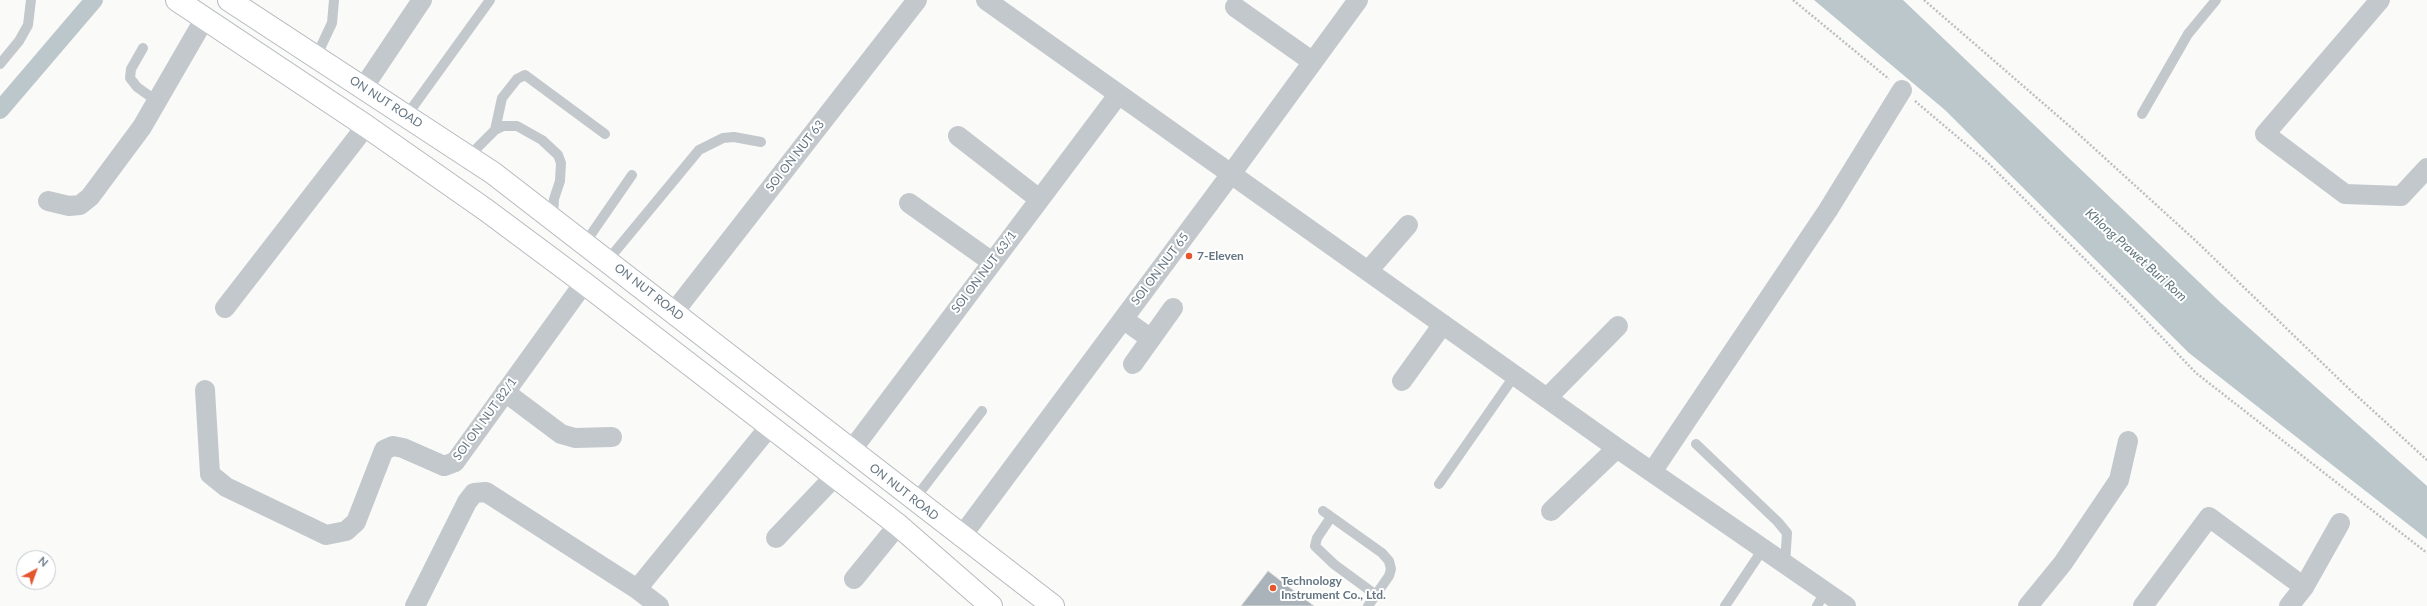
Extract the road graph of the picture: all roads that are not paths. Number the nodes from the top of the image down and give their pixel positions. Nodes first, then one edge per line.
1 (31, 0) edge
2 (177, 0) edge
3 (334, 0) edge
4 (422, 0) edge
5 (490, 0) edge
6 (917, 0) edge
7 (986, 0) edge
8 (1358, 0) edge
9 (2216, 0) edge
10 (2380, 0) edge
11 (238, 2) edge
12 (1235, 7) dead end
13 (205, 18) junction
14 (143, 48) dead end
15 (316, 57) junction
16 (1313, 62) junction
17 (0, 64) edge
18 (363, 88) junction
19 (1902, 90) road end
20 (1118, 95) junction
21 (158, 102) junction
22 (2142, 114) dead end
23 (407, 115) junction
24 (366, 126) junction
25 (495, 130) junction
26 (605, 134) dead end
27 (958, 136) dead end
28 (761, 142) dead end
29 (469, 156) junction
30 (2427, 168) edge
31 (1231, 174) junction
32 (632, 175) dead end
33 (1039, 199) junction
34 (48, 201) dead end
35 (909, 203) dead end
36 (553, 219) junction
37 (1408, 224) dead end
38 (585, 243) junction
39 (608, 260) junction
40 (992, 262) junction
41 (1368, 271) junction
42 (584, 283) junction
43 (225, 308) dead end
44 (1173, 308) dead end
45 (674, 312) junction
46 (1123, 319) junction
47 (1444, 324) junction
48 (1618, 326) dead end
49 (1151, 339) junction
50 (1133, 364) dead end
51 (1515, 375) junction
52 (1402, 381) dead end
53 (205, 390) dead end
54 (505, 392) junction
55 (1547, 398) junction
56 (982, 411) dead end
57 (770, 426) junction
58 (612, 437) dead end
59 (2128, 441) dead end
60 (1696, 444) dead end
61 (1617, 448) junction
62 (851, 451) junction
63 (1652, 472) junction
64 (835, 476) junction
65 (1439, 484) dead end
66 (914, 500) junction
67 (1551, 511) dead end
68 (2340, 523) dead end
69 (898, 525) junction
70 (962, 537) junction
71 (776, 538) dead end
72 (1763, 549) junction
73 (942, 563) junction
74 (1785, 564) junction
75 (854, 579) dead end
76 (2304, 587) junction
77 (637, 589) junction
78 (1376, 595) junction
79 (1821, 599) edge
80 (415, 606) edge
81 (659, 606) edge
82 (991, 606) edge
83 (1053, 606) edge
84 (1368, 606) edge
85 (1725, 606) edge
86 (1846, 606) edge
87 (2028, 606) edge
88 (2143, 606) edge
89 (2289, 606) edge

1 - 17 lane
2 - 13 main road
3 - 15 lane
4 - 18 street
5 - 23 lane
6 - 45 street, SOI ON NUT 63
7 - 20 street
8 - 16 street, SOI ON NUT 65
9 - 22 lane
10 - 30 street
11 - 15 main road, ON NUT ROAD
12 - 16 street
13 - 21 street
13 - 24 main road
14 - 21 lane
15 - 18 main road, ON NUT ROAD
16 - 31 street, SOI ON NUT 65
18 - 23 main road, ON NUT ROAD
19 - 63 street
20 - 31 street
20 - 33 street, SOI ON NUT 63/1
21 - 34 street
23 - 29 main road, ON NUT ROAD
24 - 42 main road
24 - 43 street
25 - 26 lane
25 - 29 lane
25 - 36 lane
27 - 33 street
28 - 39 lane
29 - 36 main road, ON NUT ROAD
31 - 41 street
31 - 46 street, SOI ON NUT 65
32 - 38 lane
33 - 40 street, SOI ON NUT 63/1
35 - 40 street
36 - 38 main road, ON NUT ROAD
37 - 41 street
38 - 39 main road, ON NUT ROAD
39 - 45 main road, ON NUT ROAD
40 - 62 street, SOI ON NUT 63/1
41 - 47 street
42 - 54 street, SOI ON NUT 82/1
42 - 57 main road
44 - 49 street
45 - 62 main road, ON NUT ROAD
46 - 49 street
46 - 70 street, SOI ON NUT 65
47 - 51 street
47 - 52 street
48 - 55 street
49 - 50 street
51 - 55 street
51 - 65 lane
53 - 54 street, SOI ON NUT 82/1
54 - 58 street
55 - 61 street
56 - 66 lane
57 - 64 main road
57 - 77 street
59 - 87 street
60 - 74 lane
61 - 63 street
61 - 67 street
62 - 66 main road, ON NUT ROAD
63 - 72 street
64 - 69 main road
64 - 71 street
66 - 70 main road, ON NUT ROAD
68 - 76 street
69 - 73 main road
69 - 75 street
70 - 73 main road
70 - 83 main road, ON NUT ROAD
72 - 74 street
72 - 85 lane
73 - 82 main road
74 - 79 street
76 - 88 street
76 - 89 street
77 - 80 street
77 - 81 street
78 - 78 lane
78 - 84 lane
79 - 86 street

